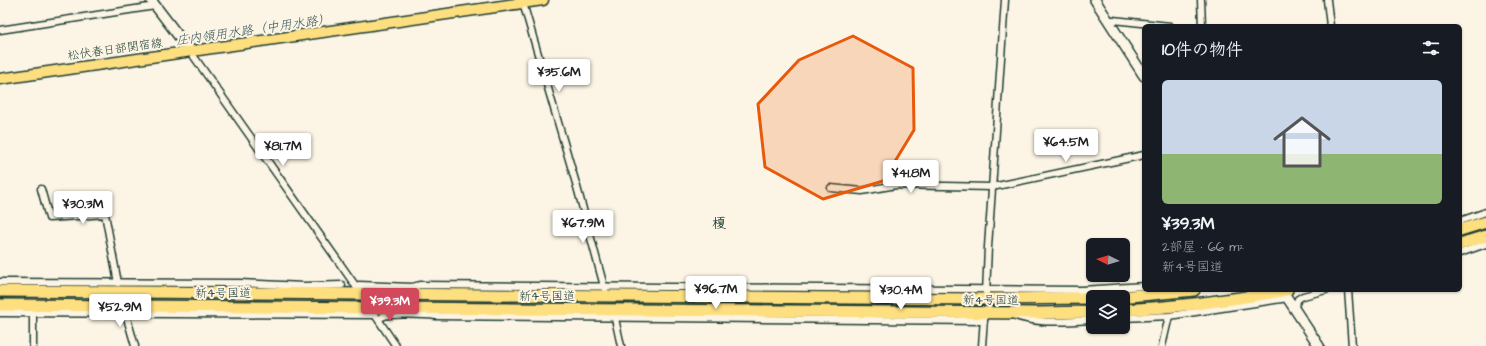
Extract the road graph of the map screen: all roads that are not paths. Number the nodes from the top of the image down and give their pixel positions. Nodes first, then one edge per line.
1 (543, 0) edge
2 (1005, 0) edge
3 (1095, 0) edge
4 (1201, 0) edge
5 (1328, 0) edge
6 (153, 3) edge
7 (523, 3) junction
8 (1108, 21) junction
9 (1151, 24) edge
10 (1202, 24) edge
11 (1330, 24) edge
12 (0, 30) edge
13 (190, 51) junction
14 (1142, 73) edge
15 (0, 79) edge
16 (1142, 155) edge
17 (992, 187) junction
18 (832, 188) dead end
19 (42, 189) dead end
20 (1486, 212) edge
21 (1462, 220) edge
22 (1486, 222) edge
23 (1462, 229) edge
24 (1486, 236) edge
25 (1462, 243) edge
26 (1486, 244) edge
27 (1462, 252) edge
28 (0, 282) edge
29 (118, 283) junction
30 (342, 285) dead end
31 (1142, 286) edge
32 (360, 289) junction
33 (309, 290) junction
34 (0, 291) edge
35 (605, 291) junction
36 (1173, 292) edge
37 (1285, 292) edge
38 (1318, 292) edge
39 (1348, 292) edge
40 (986, 294) junction
41 (1130, 296) edge
42 (1086, 298) edge
43 (1254, 300) junction
44 (0, 305) edge
45 (1294, 308) junction
46 (1130, 309) edge
47 (125, 310) junction
48 (372, 311) junction
49 (416, 311) junction
50 (1086, 312) edge
51 (0, 313) edge
52 (33, 313) junction
53 (614, 313) junction
54 (1006, 313) junction
55 (1168, 316) junction
56 (382, 317) dead end
57 (984, 317) junction
58 (1130, 318) edge
59 (1086, 320) edge
60 (32, 346) edge
61 (135, 346) edge
62 (396, 346) edge
63 (621, 346) edge
64 (982, 346) edge
65 (1162, 346) edge
66 (1319, 346) edge
67 (1352, 346) edge

1 - 7 main road, 松伏春日部関宿線
2 - 17 street
3 - 8 main road
4 - 10 street
5 - 11 street
6 - 12 street
6 - 13 main road
7 - 13 main road, 松伏春日部関宿線
7 - 35 street
8 - 9 street
8 - 14 main road
13 - 15 main road, 松伏春日部関宿線
13 - 32 street
16 - 17 street
17 - 18 street
17 - 40 street
19 - 29 street
20 - 21 street
22 - 23 highway
24 - 25 highway
26 - 27 street
28 - 29 street
29 - 33 street
30 - 33 street
31 - 40 street
32 - 33 highway, 新4号国道
32 - 35 highway, 新4号国道
32 - 48 street
33 - 34 highway, 新4号国道
35 - 40 highway, 新4号国道
36 - 41 highway
37 - 43 highway
37 - 45 main road
38 - 45 street
39 - 67 street
40 - 42 highway, 新4号国道
43 - 46 highway
43 - 55 street
44 - 47 highway, 新4号国道
45 - 66 main road
47 - 48 highway, 新4号国道
47 - 52 street
47 - 61 street
48 - 49 highway, 新4号国道
48 - 62 street
49 - 53 highway, 新4号国道
49 - 56 street
50 - 54 highway, 新4号国道
51 - 52 street
52 - 60 street
53 - 57 highway, 新4号国道
53 - 63 street
54 - 57 highway, 新4号国道
54 - 59 street
55 - 58 street
55 - 65 street
57 - 64 street

